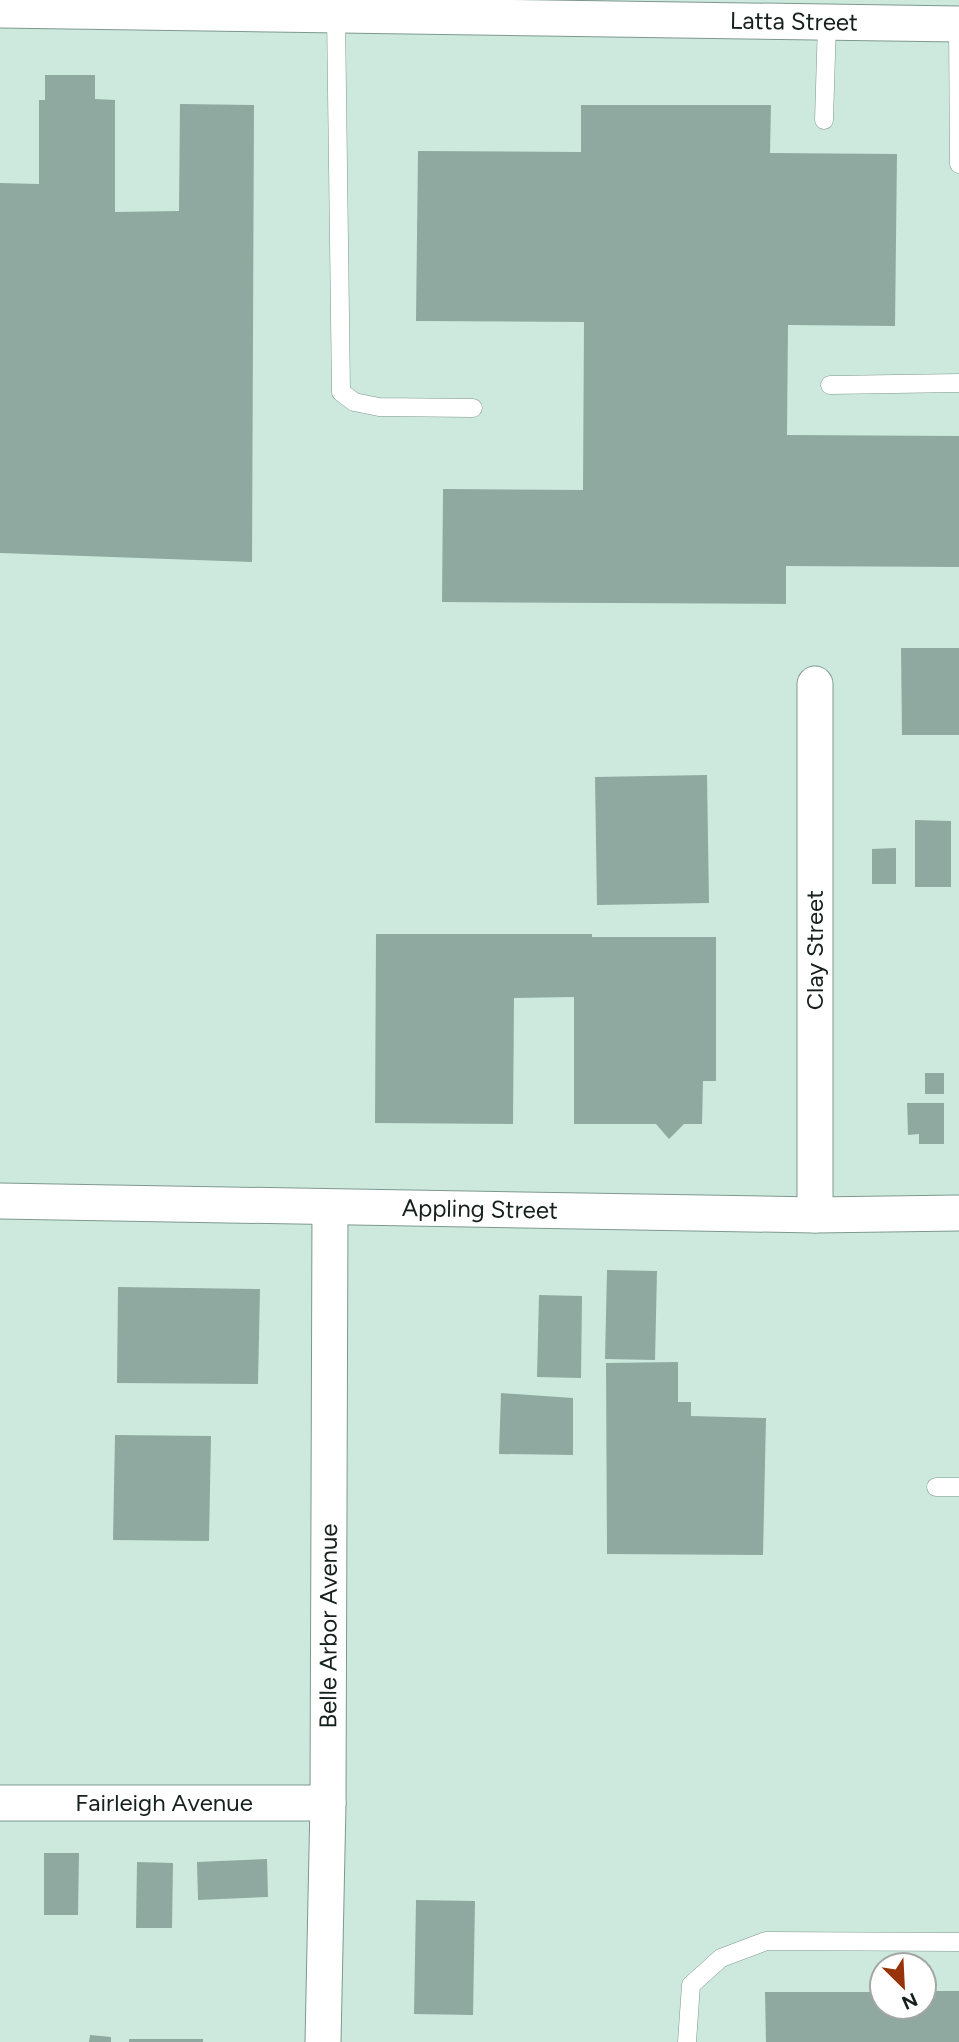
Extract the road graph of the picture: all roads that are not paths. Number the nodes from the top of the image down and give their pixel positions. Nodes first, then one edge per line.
1 (0, 10) edge
2 (346, 10) edge
3 (827, 22) junction
4 (958, 24) edge
5 (959, 88) edge
6 (824, 120) dead end
7 (959, 164) edge
8 (959, 383) edge
9 (830, 385) dead end
10 (473, 408) dead end
11 (815, 684) dead end
12 (0, 1201) edge
13 (330, 1208) junction
14 (959, 1213) edge
15 (815, 1215) junction
16 (936, 1487) dead end
17 (959, 1487) edge
18 (0, 1803) edge
19 (328, 1803) junction
20 (959, 1942) edge
21 (323, 2042) edge
22 (687, 2042) edge

1 - 2 street, Latta Street
2 - 3 street, Latta Street
2 - 10 lane
3 - 4 street, Latta Street
3 - 6 lane
4 - 5 lane
5 - 7 lane
8 - 9 lane
11 - 15 street, Clay Street
12 - 13 street, Appling Street
13 - 15 street, Appling Street
13 - 19 street, Belle Arbor Avenue
14 - 15 street, Appling Street
16 - 17 lane
18 - 19 street, Fairleigh Avenue
19 - 21 street, Belle Arbor Avenue
20 - 22 lane

